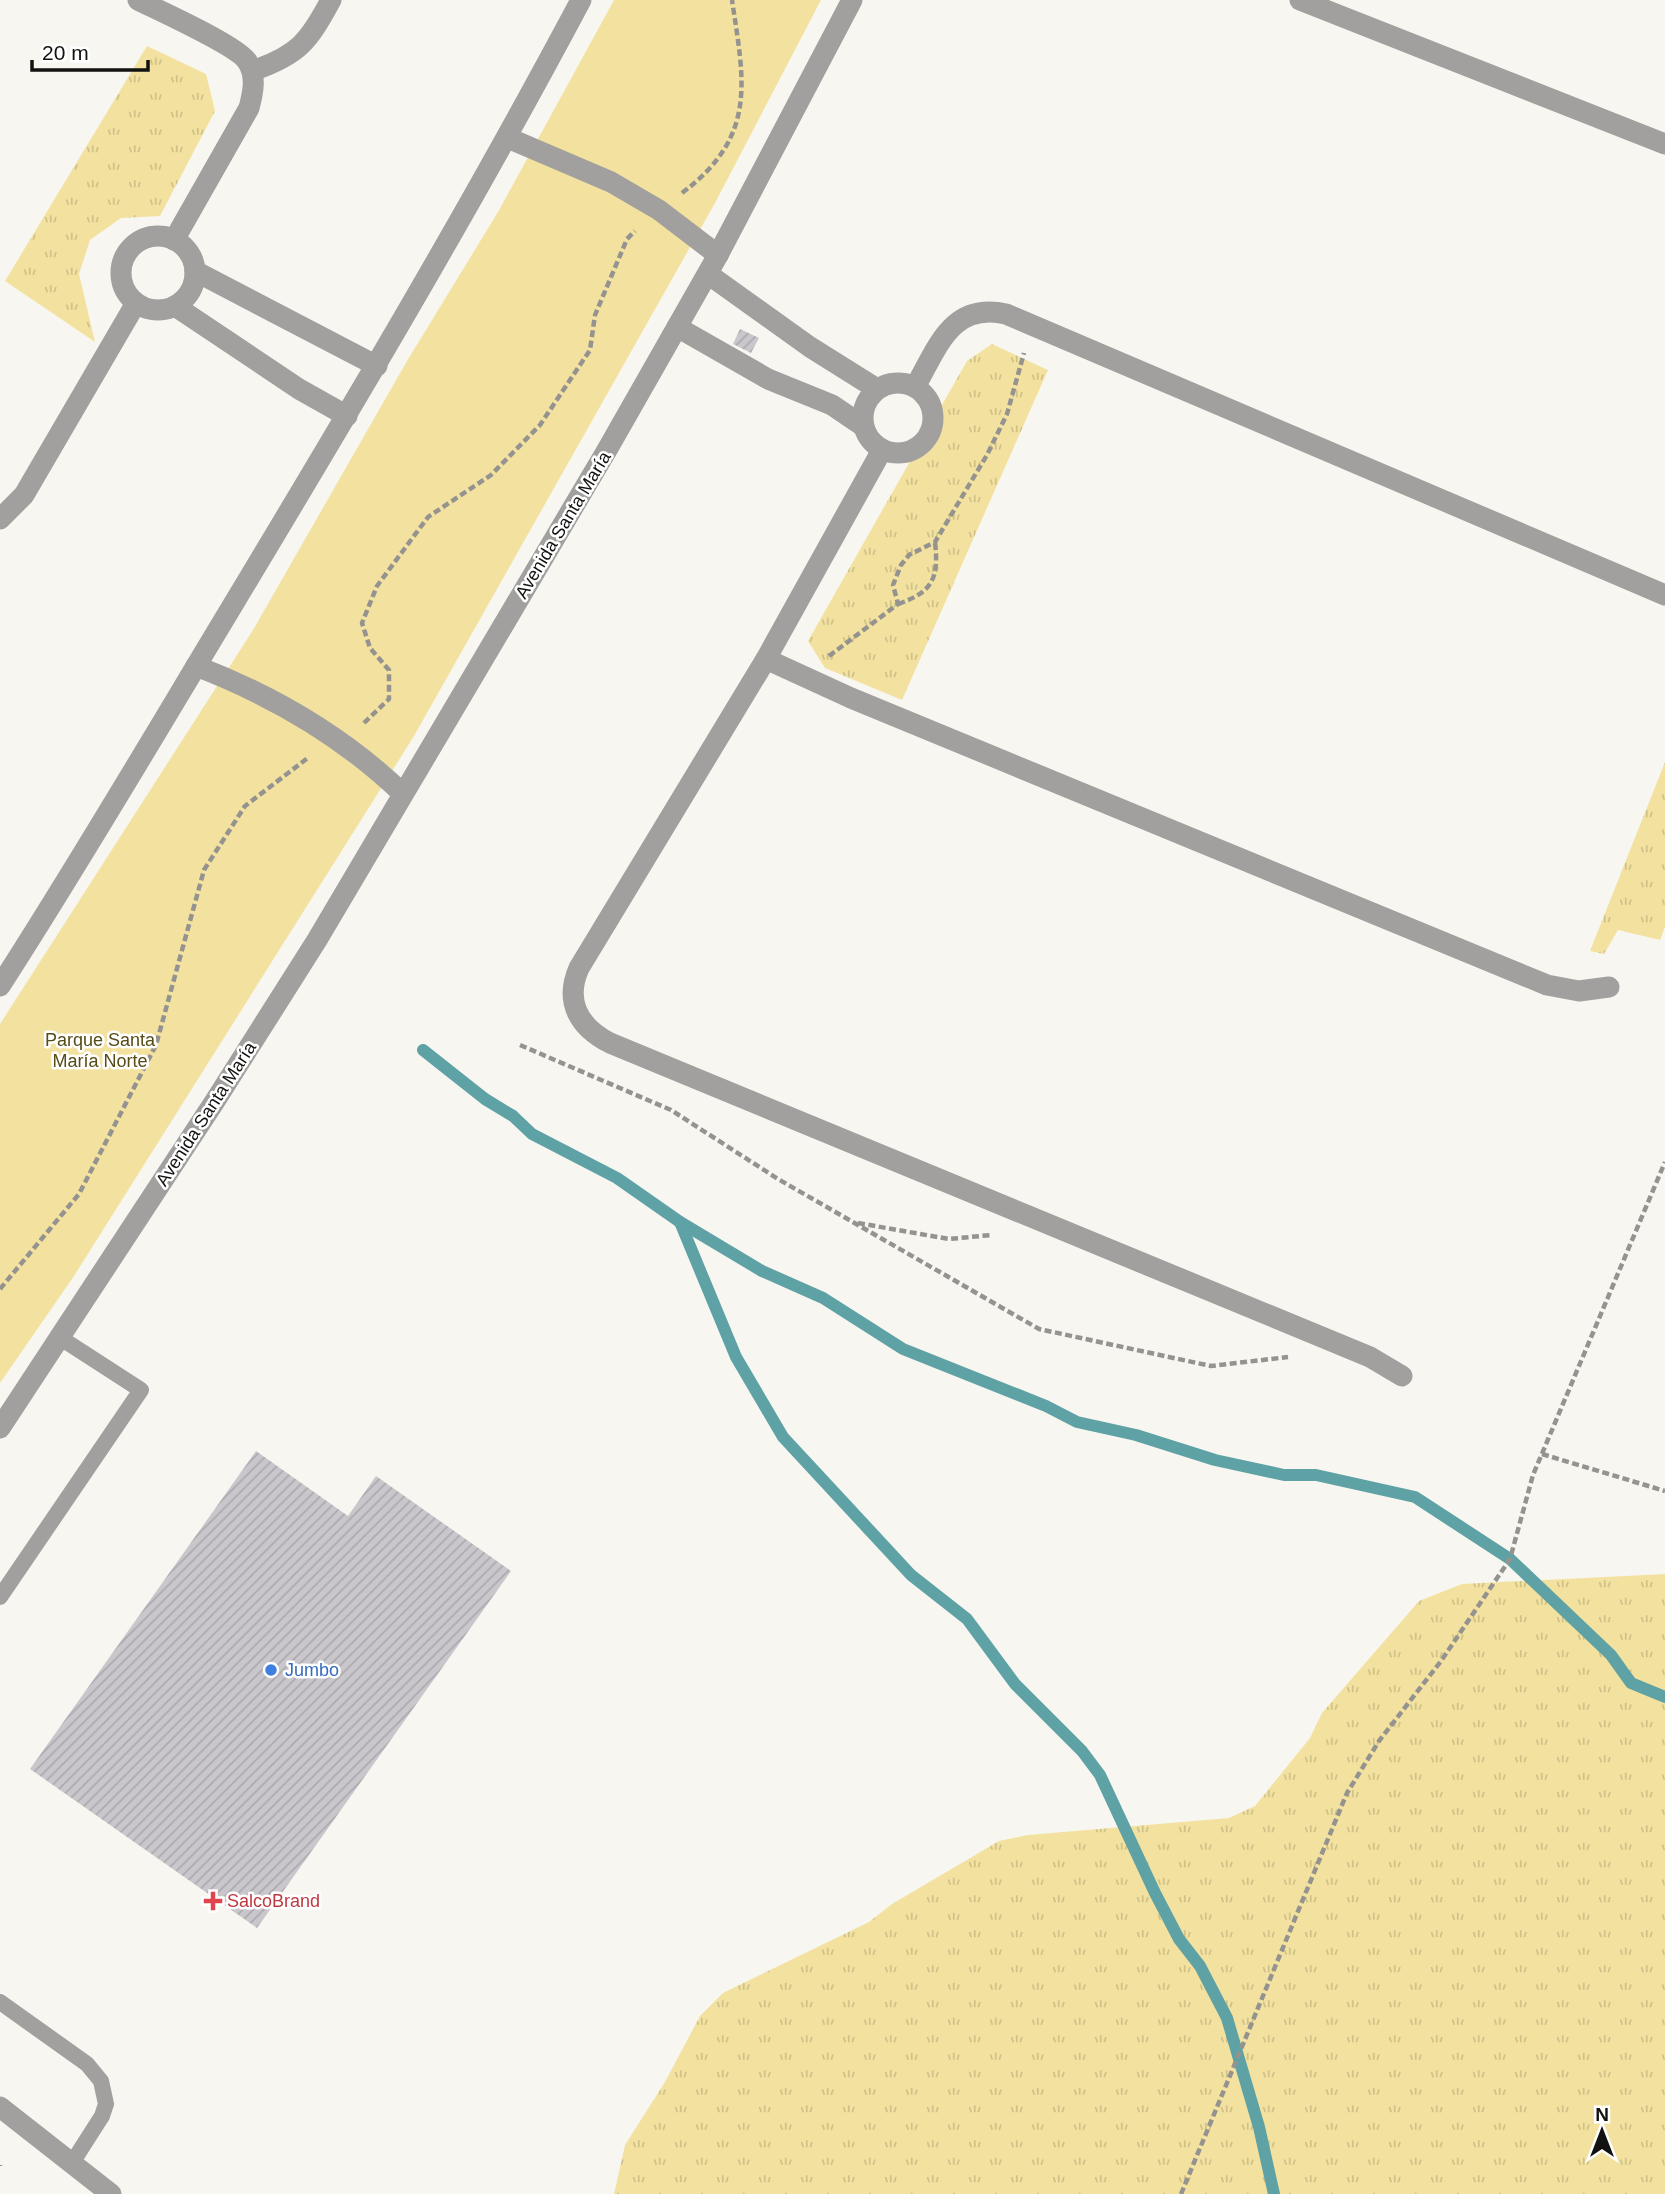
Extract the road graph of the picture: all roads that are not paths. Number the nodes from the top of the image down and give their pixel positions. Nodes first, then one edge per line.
1 (138, 0) edge
2 (331, 0) edge
3 (581, 0) edge
4 (852, 0) edge
5 (1300, 0) edge
6 (252, 71) junction
7 (508, 138) junction
8 (1665, 144) edge
9 (174, 240) junction
10 (719, 255) junction
11 (195, 271) junction
12 (708, 274) junction
13 (136, 303) junction
14 (175, 306) junction
15 (677, 327) junction
16 (377, 366) junction
17 (915, 387) junction
18 (877, 390) junction
19 (346, 416) junction
20 (863, 426) junction
21 (882, 450) junction
22 (0, 519) edge
23 (1665, 595) edge
24 (766, 659) junction
25 (196, 666) junction
26 (404, 794) junction
27 (0, 986) edge
28 (1609, 987) dead end
29 (60, 1337) junction
30 (1402, 1376) dead end
31 (0, 1428) edge
32 (0, 1597) edge
33 (0, 2002) edge
34 (0, 2107) edge
35 (72, 2163) junction
36 (111, 2194) edge

1 - 6 street
2 - 6 street
3 - 7 street
4 - 10 street, Avenida Santa María
5 - 8 street
6 - 9 street
7 - 10 street
7 - 16 street
9 - 11 street
9 - 13 street
10 - 12 street, Avenida Santa María
11 - 14 street
11 - 16 street
12 - 15 street, Avenida Santa María
12 - 18 street
13 - 14 street
13 - 22 street
14 - 19 street
15 - 20 street
15 - 26 street, Avenida Santa María
16 - 19 street
17 - 18 street
17 - 21 street
17 - 23 street
18 - 20 street
19 - 25 street
20 - 21 street
21 - 24 street
24 - 28 street
24 - 30 street
25 - 26 street
25 - 27 street
26 - 29 street, Avenida Santa María
29 - 31 street, Avenida Santa María
29 - 32 lane
33 - 35 lane
34 - 35 street
35 - 36 street

